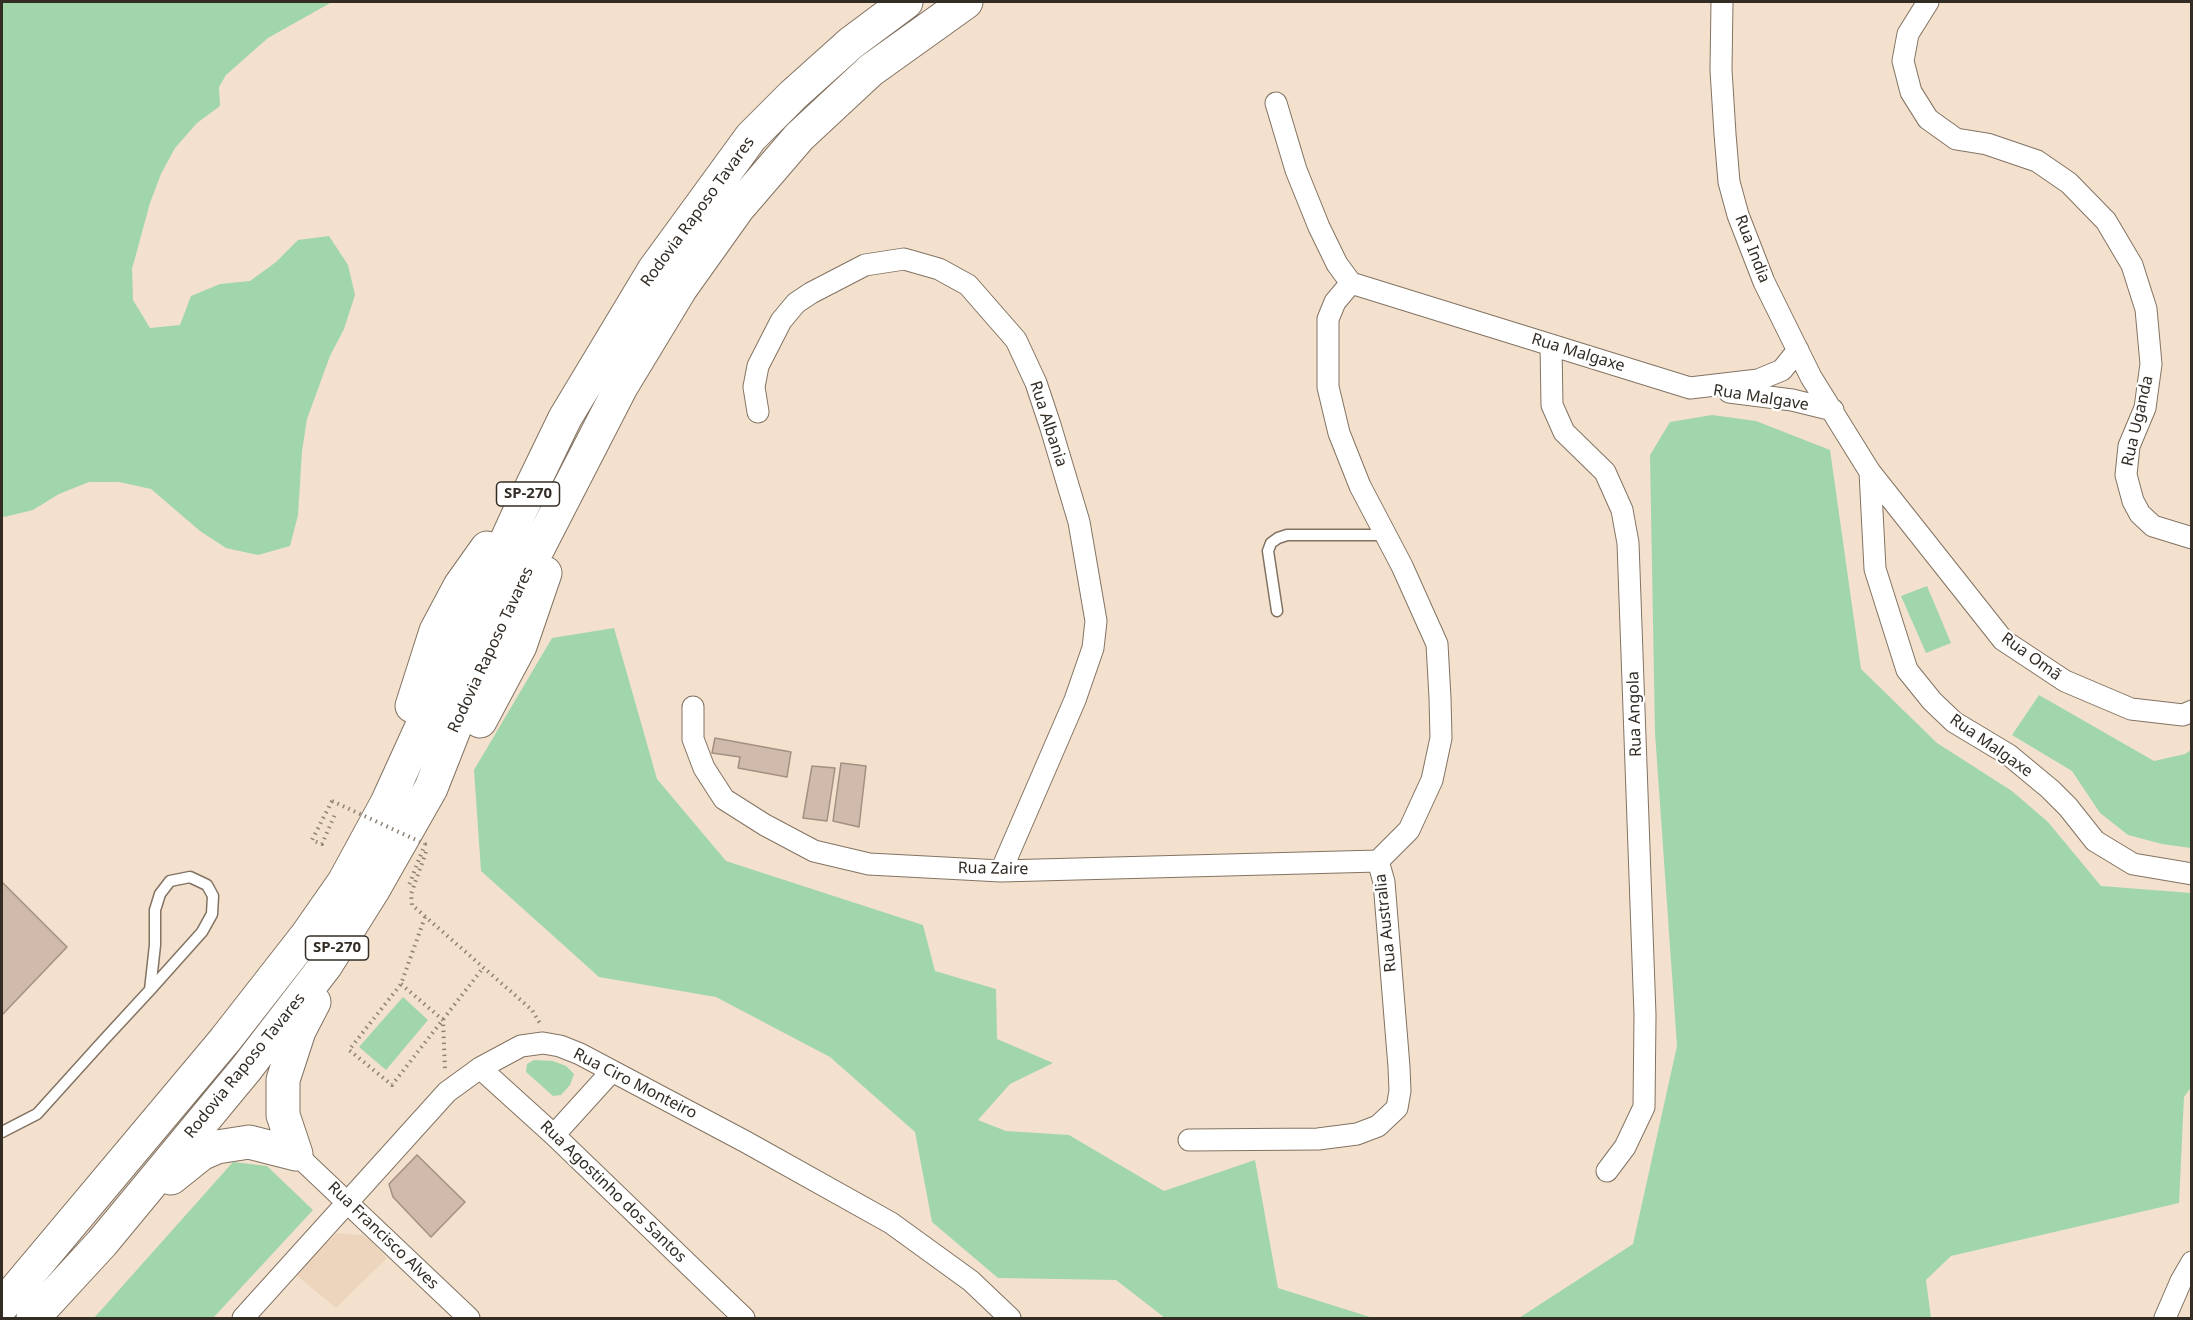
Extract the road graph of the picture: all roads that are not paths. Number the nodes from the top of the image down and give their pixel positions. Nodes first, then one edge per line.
1 (906, 2) edge
2 (966, 2) edge
3 (1722, 2) edge
4 (1928, 2) edge
5 (1276, 104) dead end
6 (1352, 283) junction
7 (1551, 345) junction
8 (1798, 350) junction
9 (1690, 388) junction
10 (1833, 410) junction
11 (758, 412) dead end
12 (1870, 472) junction
13 (1386, 535) junction
14 (2192, 538) edge
15 (1277, 611) dead end
16 (693, 707) dead end
17 (2192, 711) edge
18 (1378, 861) junction
19 (1000, 871) junction
20 (2192, 874) edge
21 (373, 890) junction
22 (150, 990) junction
23 (480, 1068) junction
24 (612, 1071) junction
25 (2, 1132) edge
26 (554, 1135) junction
27 (1189, 1140) dead end
28 (296, 1154) junction
29 (1607, 1171) dead end
30 (347, 1201) junction
31 (102, 1243) junction
32 (2192, 1263) edge
33 (2, 1306) edge
34 (33, 1318) edge
35 (243, 1318) edge
36 (469, 1318) edge
37 (744, 1318) edge
38 (1010, 1318) edge
39 (2165, 1318) edge

1 - 33 highway, Rodovia Raposo Tavares / SP-270
2 - 21 highway, Rodovia Raposo Tavares / SP-270
3 - 8 street, Rua India
4 - 14 street, Rua Uganda
5 - 6 street
6 - 7 street, Rua Malgaxe
6 - 13 street, Rua Australia
7 - 9 street, Rua Malgaxe
7 - 29 street, Rua Angola
8 - 9 street, Rua Malgaxe
8 - 10 street, Rua India
9 - 10 street, Rua Malgave
10 - 12 street, Rua India
11 - 19 street, Rua Albania
12 - 17 street, Rua Omã
12 - 20 street, Rua Malgaxe
13 - 15 lane
13 - 18 street, Rua Australia
16 - 19 street, Rua Zaire
18 - 19 street, Rua Zaire
18 - 27 street, Rua Australia
21 - 28 highway
21 - 31 highway, Rodovia Raposo Tavares / SP-270
22 - 22 lane
22 - 25 lane
23 - 24 street, Rua Ciro Monteiro
23 - 26 street, Rua Agostinho dos Santos
23 - 30 street, Rua Ciro Monteiro
24 - 26 street
24 - 38 street, Rua Ciro Monteiro
26 - 37 street, Rua Agostinho dos Santos
28 - 30 street, Rua Francisco Alves
28 - 31 highway
30 - 35 street, Rua Ciro Monteiro
30 - 36 street, Rua Francisco Alves
31 - 34 highway, Rodovia Raposo Tavares / SP-270
32 - 39 street

